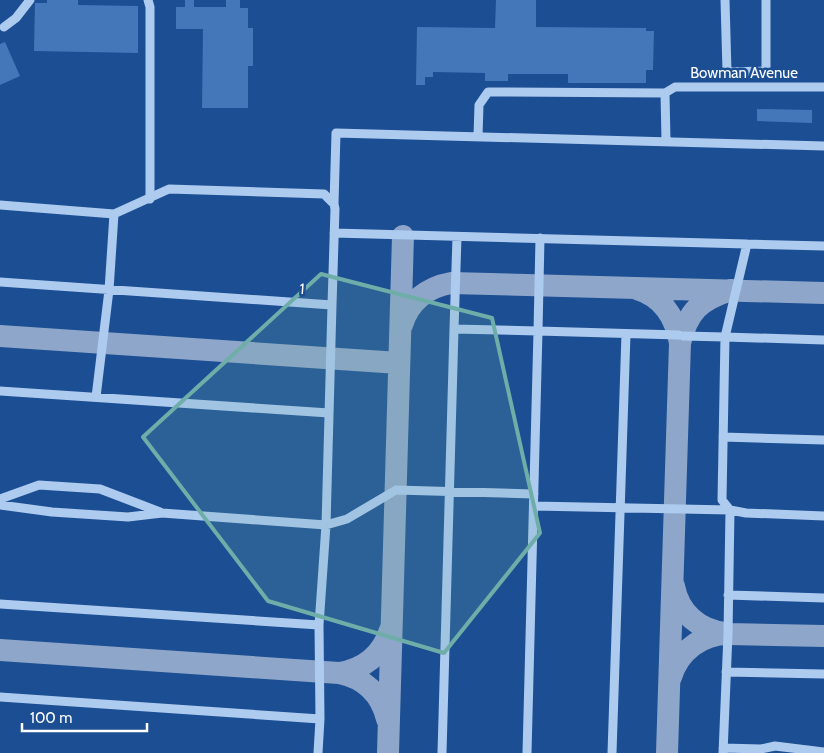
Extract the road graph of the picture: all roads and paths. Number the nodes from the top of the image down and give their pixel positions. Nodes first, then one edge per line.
1 (30, 0) edge
2 (148, 0) edge
3 (725, 0) edge
4 (766, 0) edge
5 (4, 27) dead end
6 (824, 87) edge
7 (665, 93) junction
8 (478, 136) junction
9 (666, 141) junction
10 (824, 146) edge
11 (150, 199) junction
12 (334, 204) junction
13 (0, 205) edge
14 (114, 214) junction
15 (334, 233) junction
16 (457, 237) junction
17 (540, 238) junction
18 (748, 244) junction
19 (824, 246) edge
20 (0, 282) edge
21 (109, 290) junction
22 (332, 305) junction
23 (454, 329) junction
24 (538, 331) junction
25 (626, 334) junction
26 (725, 337) junction
27 (824, 340) edge
28 (0, 390) edge
29 (96, 397) junction
30 (329, 413) junction
31 (724, 437) junction
32 (824, 440) edge
33 (451, 491) junction
34 (534, 494) junction
35 (0, 499) edge
36 (0, 505) edge
37 (534, 506) junction
38 (620, 508) junction
39 (730, 510) junction
40 (162, 513) junction
41 (824, 516) edge
42 (326, 524) junction
43 (728, 595) junction
44 (824, 598) edge
45 (0, 604) edge
46 (319, 625) junction
47 (726, 672) junction
48 (824, 674) edge
49 (0, 697) edge
50 (320, 719) junction
51 (723, 751) edge
52 (824, 752) edge
53 (318, 753) edge
54 (442, 753) edge
55 (527, 753) edge
56 (612, 753) edge

1 - 5 lane
2 - 11 lane
3 - 4 lane
6 - 7 lane, Bowman Avenue
7 - 8 lane, Bowman Avenue
7 - 9 lane
8 - 9 lane
8 - 12 lane
9 - 10 lane
11 - 12 lane
11 - 14 lane
12 - 15 lane
13 - 14 lane
14 - 21 lane
15 - 16 lane
15 - 22 lane
16 - 17 lane
16 - 23 lane
17 - 18 lane
17 - 24 lane
18 - 19 lane
18 - 26 lane
20 - 21 lane, 1
21 - 22 lane, 1
21 - 29 lane
22 - 30 lane
23 - 24 lane
23 - 33 lane
24 - 25 lane
24 - 34 lane
25 - 26 lane
25 - 38 lane
26 - 27 lane
26 - 31 lane
28 - 29 lane
29 - 30 lane
30 - 42 lane
31 - 32 lane
31 - 39 lane
33 - 34 lane
33 - 42 lane
33 - 54 lane
34 - 37 lane
35 - 40 lane
36 - 40 lane
37 - 38 lane
37 - 55 lane
38 - 39 lane
38 - 56 lane
39 - 41 lane
39 - 43 lane
40 - 42 lane
42 - 46 lane
43 - 44 lane
43 - 47 lane
45 - 46 lane
46 - 50 lane
47 - 48 lane
47 - 51 lane
49 - 50 lane
50 - 53 lane
51 - 52 lane

